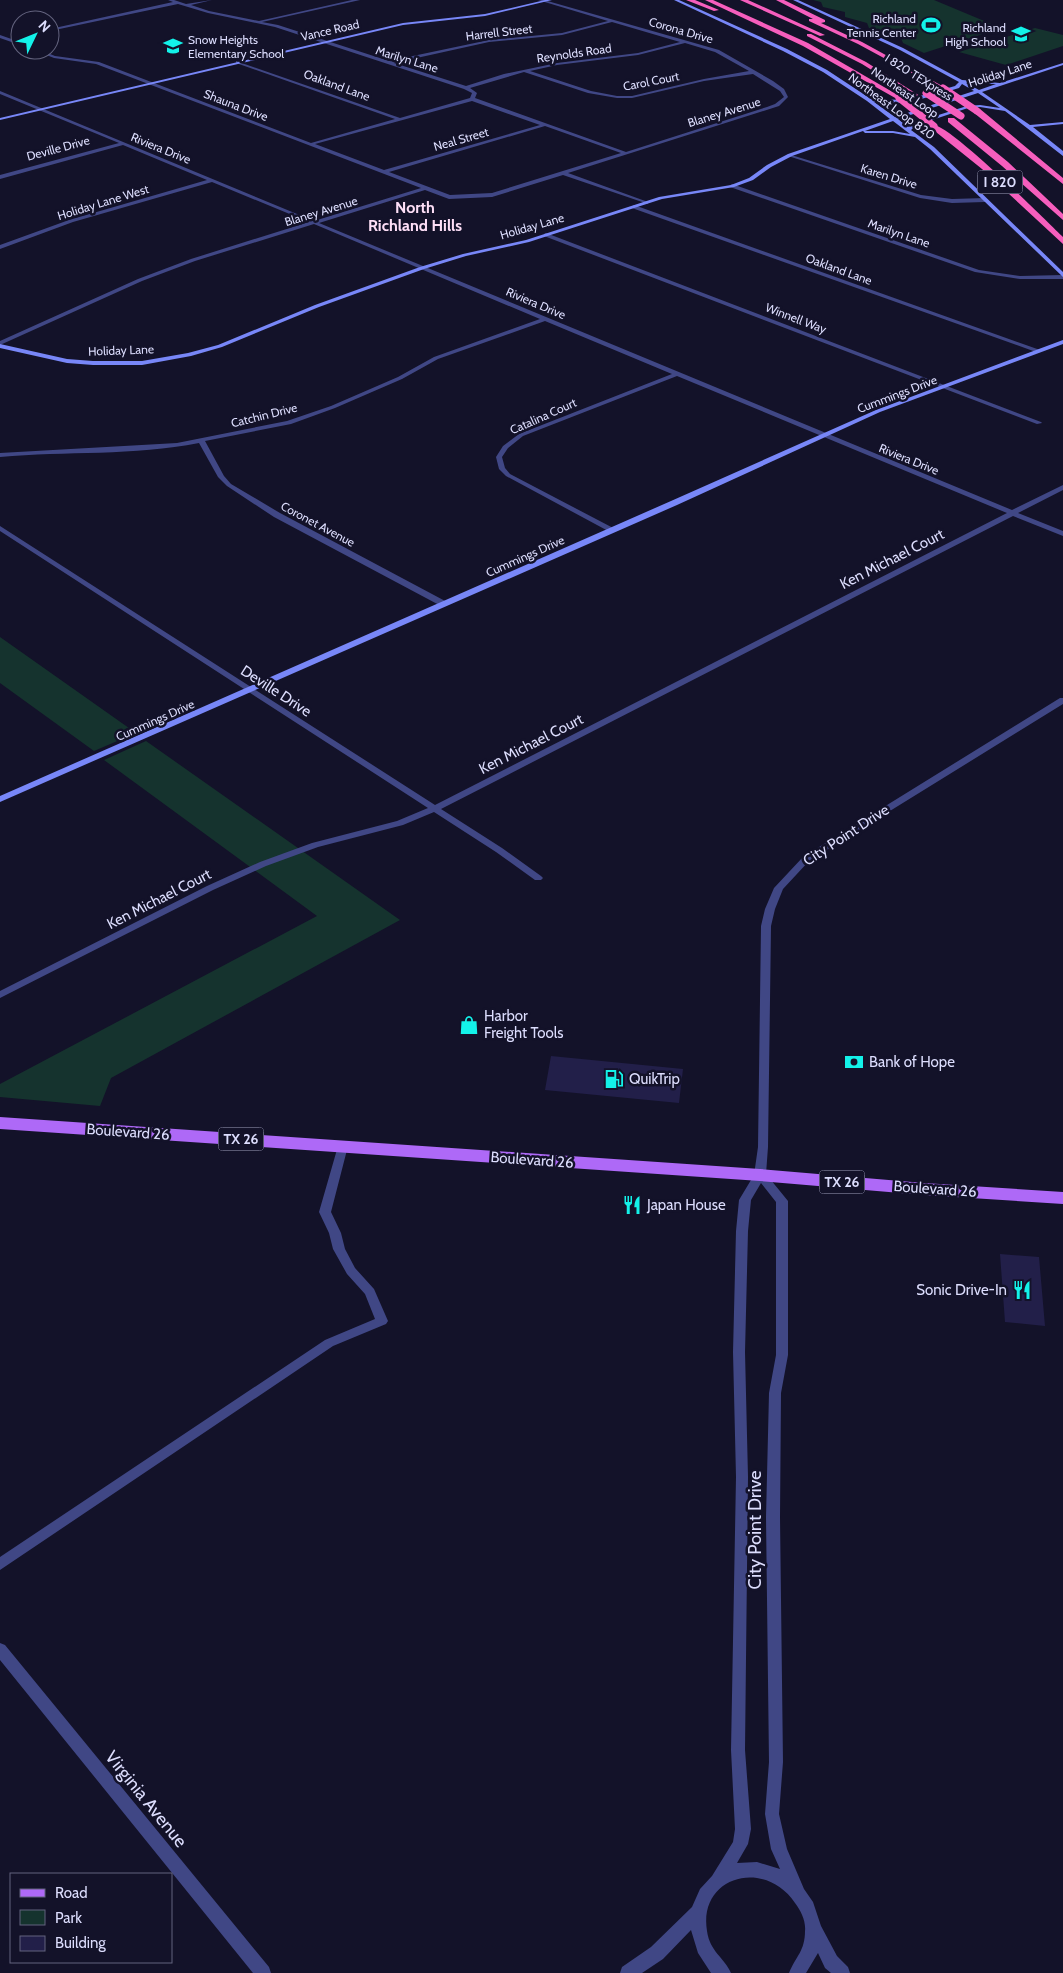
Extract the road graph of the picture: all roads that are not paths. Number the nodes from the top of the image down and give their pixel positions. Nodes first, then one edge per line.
1 (170, 0) edge
2 (210, 0) edge
3 (358, 0) edge
4 (545, 0) edge
5 (676, 0) edge
6 (690, 0) edge
7 (708, 0) edge
8 (779, 0) edge
9 (795, 0) edge
10 (740, 1) edge
11 (177, 2) junction
12 (772, 4) dead end
13 (185, 5) junction
14 (612, 21) junction
15 (258, 22) junction
16 (60, 28) edge
17 (832, 29) junction
18 (0, 36) edge
19 (9, 39) joint
20 (0, 41) edge
21 (322, 42) junction
22 (686, 42) junction
23 (824, 54) junction
24 (60, 58) edge
25 (238, 62) junction
26 (387, 63) junction
27 (1063, 64) edge
28 (524, 71) junction
29 (754, 72) junction
30 (963, 81) junction
31 (150, 83) junction
32 (1007, 83) junction
33 (466, 88) junction
34 (0, 92) edge
35 (981, 92) junction
36 (472, 99) junction
37 (869, 100) junction
38 (772, 107) joint
39 (41, 109) junction
40 (977, 111) junction
41 (1010, 111) junction
42 (0, 119) edge
43 (400, 119) junction
44 (895, 119) junction
45 (964, 119) dead end
46 (1063, 123) edge
47 (544, 125) junction
48 (1031, 126) junction
49 (909, 129) junction
50 (856, 132) junction
51 (919, 137) junction
52 (122, 144) junction
53 (311, 144) junction
54 (625, 153) junction
55 (1063, 154) edge
56 (790, 155) junction
57 (1047, 157) dead end
58 (384, 172) junction
59 (562, 173) junction
60 (0, 177) edge
61 (213, 180) junction
62 (1063, 182) edge
63 (732, 186) junction
64 (426, 188) junction
65 (985, 200) junction
66 (646, 203) junction
67 (634, 207) junction
68 (1063, 218) edge
69 (314, 223) junction
70 (546, 235) junction
71 (1063, 242) edge
72 (0, 247) edge
73 (422, 268) junction
74 (1063, 276) edge
75 (544, 319) junction
76 (1063, 342) edge
77 (0, 345) edge
78 (1038, 351) junction
79 (676, 374) junction
80 (945, 388) junction
81 (1039, 423) dead end
82 (823, 436) junction
83 (201, 440) junction
84 (0, 455) edge
85 (1063, 487) edge
86 (1011, 513) junction
87 (0, 528) edge
88 (613, 530) junction
89 (1063, 534) edge
90 (444, 604) junction
91 (249, 690) junction
92 (1063, 700) edge
93 (0, 800) edge
94 (434, 809) junction
95 (538, 878) dead end
96 (0, 995) edge
97 (0, 1123) edge
98 (342, 1146) junction
99 (760, 1175) junction
100 (1063, 1198) edge
101 (0, 1564) edge
102 (0, 1649) edge
103 (718, 1880) junction
104 (797, 1890) junction
105 (698, 1912) junction
106 (814, 1929) junction
107 (263, 1973) edge
108 (628, 1973) edge
109 (723, 1973) edge
110 (797, 1973) edge
111 (842, 1973) edge

1 - 11 street, Marilyn Lane
2 - 13 street
3 - 15 street
4 - 14 street, Corona Drive
4 - 21 street, Vance Road
5 - 37 street, Northeast Loop 820
6 - 23 highway
7 - 23 highway, Northeast Loop / I 820
8 - 17 highway
9 - 30 street
10 - 45 highway, I 820 TEXpress, bridge
10 - 68 highway, I 820 TEXpress
11 - 13 street, Marilyn Lane
11 - 16 street
12 - 17 highway, Northeast Loop / I 820
13 - 15 street, Marilyn Lane
14 - 22 street, Corona Drive
14 - 26 street, Harrell Street
15 - 21 street, Marilyn Lane
17 - 40 highway, Northeast Loop / I 820, bridge
18 - 19 street
19 - 20 street
21 - 25 street, Vance Road
21 - 26 street, Marilyn Lane
22 - 28 street, Reynolds Road
22 - 29 street, Corona Drive
23 - 71 highway, Northeast Loop / I 820, bridge
24 - 31 street, Shauna Drive
25 - 31 street, Vance Road
25 - 43 street, Oakland Lane
26 - 33 street, Marilyn Lane
27 - 32 street, Holiday Lane
28 - 29 street, Carol Court
28 - 33 street, Reynolds Road
29 - 38 street, Corona Drive
30 - 32 street
30 - 35 street
30 - 37 street
31 - 39 street, Vance Road
31 - 53 street, Shauna Drive
32 - 35 street, Holiday Lane
33 - 36 street
34 - 39 street, Riviera Drive
35 - 41 street
35 - 44 street, Holiday Lane
36 - 43 street
36 - 47 street
37 - 44 street, Northeast Loop 820
38 - 54 street, Blaney Avenue
39 - 42 street, Vance Road
39 - 52 street, Riviera Drive
40 - 57 highway
40 - 62 highway, Northeast Loop / I 820
41 - 48 street
41 - 49 street
43 - 53 street
44 - 49 street, Northeast Loop 820
44 - 50 street, Holiday Lane
46 - 48 street
47 - 54 street
47 - 58 street, Neal Street
48 - 55 street
49 - 51 street, Northeast Loop 820
50 - 51 street
50 - 56 street, Holiday Lane
51 - 65 street, Northeast Loop 820
52 - 60 street, Deville Drive
52 - 61 street, Riviera Drive
53 - 58 street, Shauna Drive
54 - 59 street, Blaney Avenue
56 - 63 street, Holiday Lane
56 - 65 street, Karen Drive
58 - 64 street, Shauna Drive
59 - 64 street, Blaney Avenue
59 - 66 street
61 - 69 street, Riviera Drive
61 - 72 street, Holiday Lane West
63 - 66 street, Holiday Lane
63 - 74 street, Marilyn Lane
64 - 69 street, Blaney Avenue
65 - 74 street, Northeast Loop 820
66 - 67 street, Holiday Lane
67 - 70 street, Holiday Lane
67 - 78 street, Oakland Lane
69 - 73 street, Riviera Drive
69 - 77 street, Blaney Avenue
70 - 73 street, Holiday Lane
70 - 80 street, Winnell Way
73 - 75 street, Riviera Drive
73 - 77 street, Holiday Lane
75 - 79 street, Riviera Drive
75 - 83 street, Catchin Drive
76 - 78 street, Cummings Drive
78 - 80 street, Cummings Drive
79 - 82 street, Riviera Drive
79 - 88 street, Catalina Court
80 - 81 street, Winnell Way
80 - 82 street, Cummings Drive
82 - 86 street, Riviera Drive
82 - 88 street, Cummings Drive
83 - 84 street, Catchin Drive
83 - 90 street, Coronet Avenue
85 - 86 street, Ken Michael Court
86 - 89 street, Riviera Drive
86 - 94 street, Ken Michael Court
87 - 91 street, Deville Drive
88 - 90 street, Cummings Drive
90 - 91 street, Cummings Drive
91 - 93 street, Cummings Drive
91 - 94 street, Deville Drive
92 - 99 street, City Point Drive
94 - 95 street, Deville Drive
94 - 96 street, Ken Michael Court
97 - 98 main road, Boulevard 26 / TX 26
98 - 99 main road, Boulevard 26 / TX 26
98 - 101 street
99 - 100 main road, Boulevard 26 / TX 26
99 - 103 street, City Point Drive
99 - 104 street, City Point Drive
102 - 107 street, Virginia Avenue
103 - 104 street
103 - 105 street, City Point Drive
104 - 106 street, City Point Drive
105 - 108 street, City Point Drive
105 - 109 street
106 - 110 street
106 - 111 street

